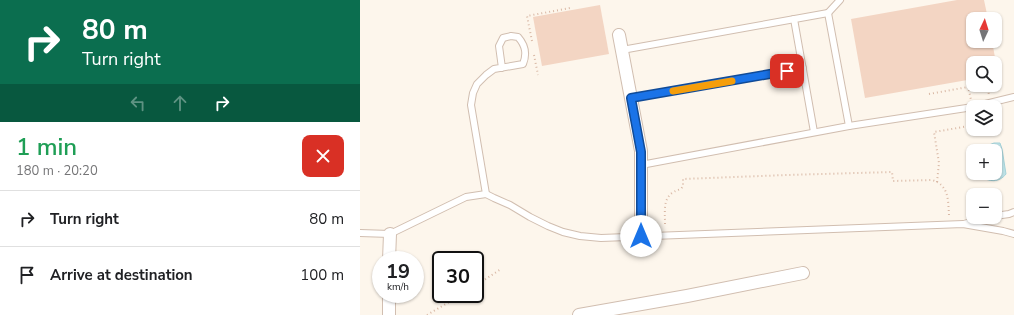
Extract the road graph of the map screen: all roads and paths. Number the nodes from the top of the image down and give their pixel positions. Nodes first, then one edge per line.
1 (840, 0) edge
2 (570, 8) dead end
3 (828, 13) junction
4 (794, 19) junction
5 (619, 34) dead end
6 (532, 46) dead end
7 (622, 50) junction
8 (534, 53) dead end
9 (502, 68) junction
10 (803, 68) junction
11 (538, 75) dead end
12 (988, 92) edge
13 (929, 94) dead end
14 (989, 95) dead end
15 (1014, 97) edge
16 (631, 98) junction
17 (971, 100) edge
18 (1002, 100) edge
19 (966, 108) edge
20 (849, 126) junction
21 (966, 127) edge
22 (814, 132) junction
23 (641, 165) junction
24 (937, 182) junction
25 (486, 194) junction
26 (1014, 212) edge
27 (949, 215) dead end
28 (1002, 215) edge
29 (966, 223) edge
30 (665, 224) dead end
31 (963, 224) junction
32 (360, 233) edge
33 (390, 234) junction
34 (1014, 234) edge
35 (641, 236) junction
36 (389, 251) edge
37 (501, 269) dead end
38 (803, 273) dead end
39 (484, 280) edge
40 (389, 303) edge
41 (448, 303) edge
42 (389, 315) edge
43 (427, 315) edge
44 (579, 315) edge

1 - 3 lane
2 - 6 path
3 - 4 lane
3 - 20 lane
4 - 7 lane
4 - 10 lane
5 - 7 street
7 - 16 street
8 - 11 path
9 - 9 lane
9 - 25 lane
10 - 16 lane
10 - 22 lane
12 - 14 path
13 - 17 path
15 - 18 lane
16 - 23 street
19 - 20 lane
20 - 22 lane
21 - 24 path
22 - 23 lane
23 - 35 street
24 - 27 path
24 - 30 path
25 - 33 lane
25 - 35 lane
26 - 28 lane
29 - 31 lane
31 - 34 lane
31 - 35 lane
32 - 33 lane
33 - 36 street
37 - 39 path
38 - 44 street
40 - 42 street
41 - 43 path

